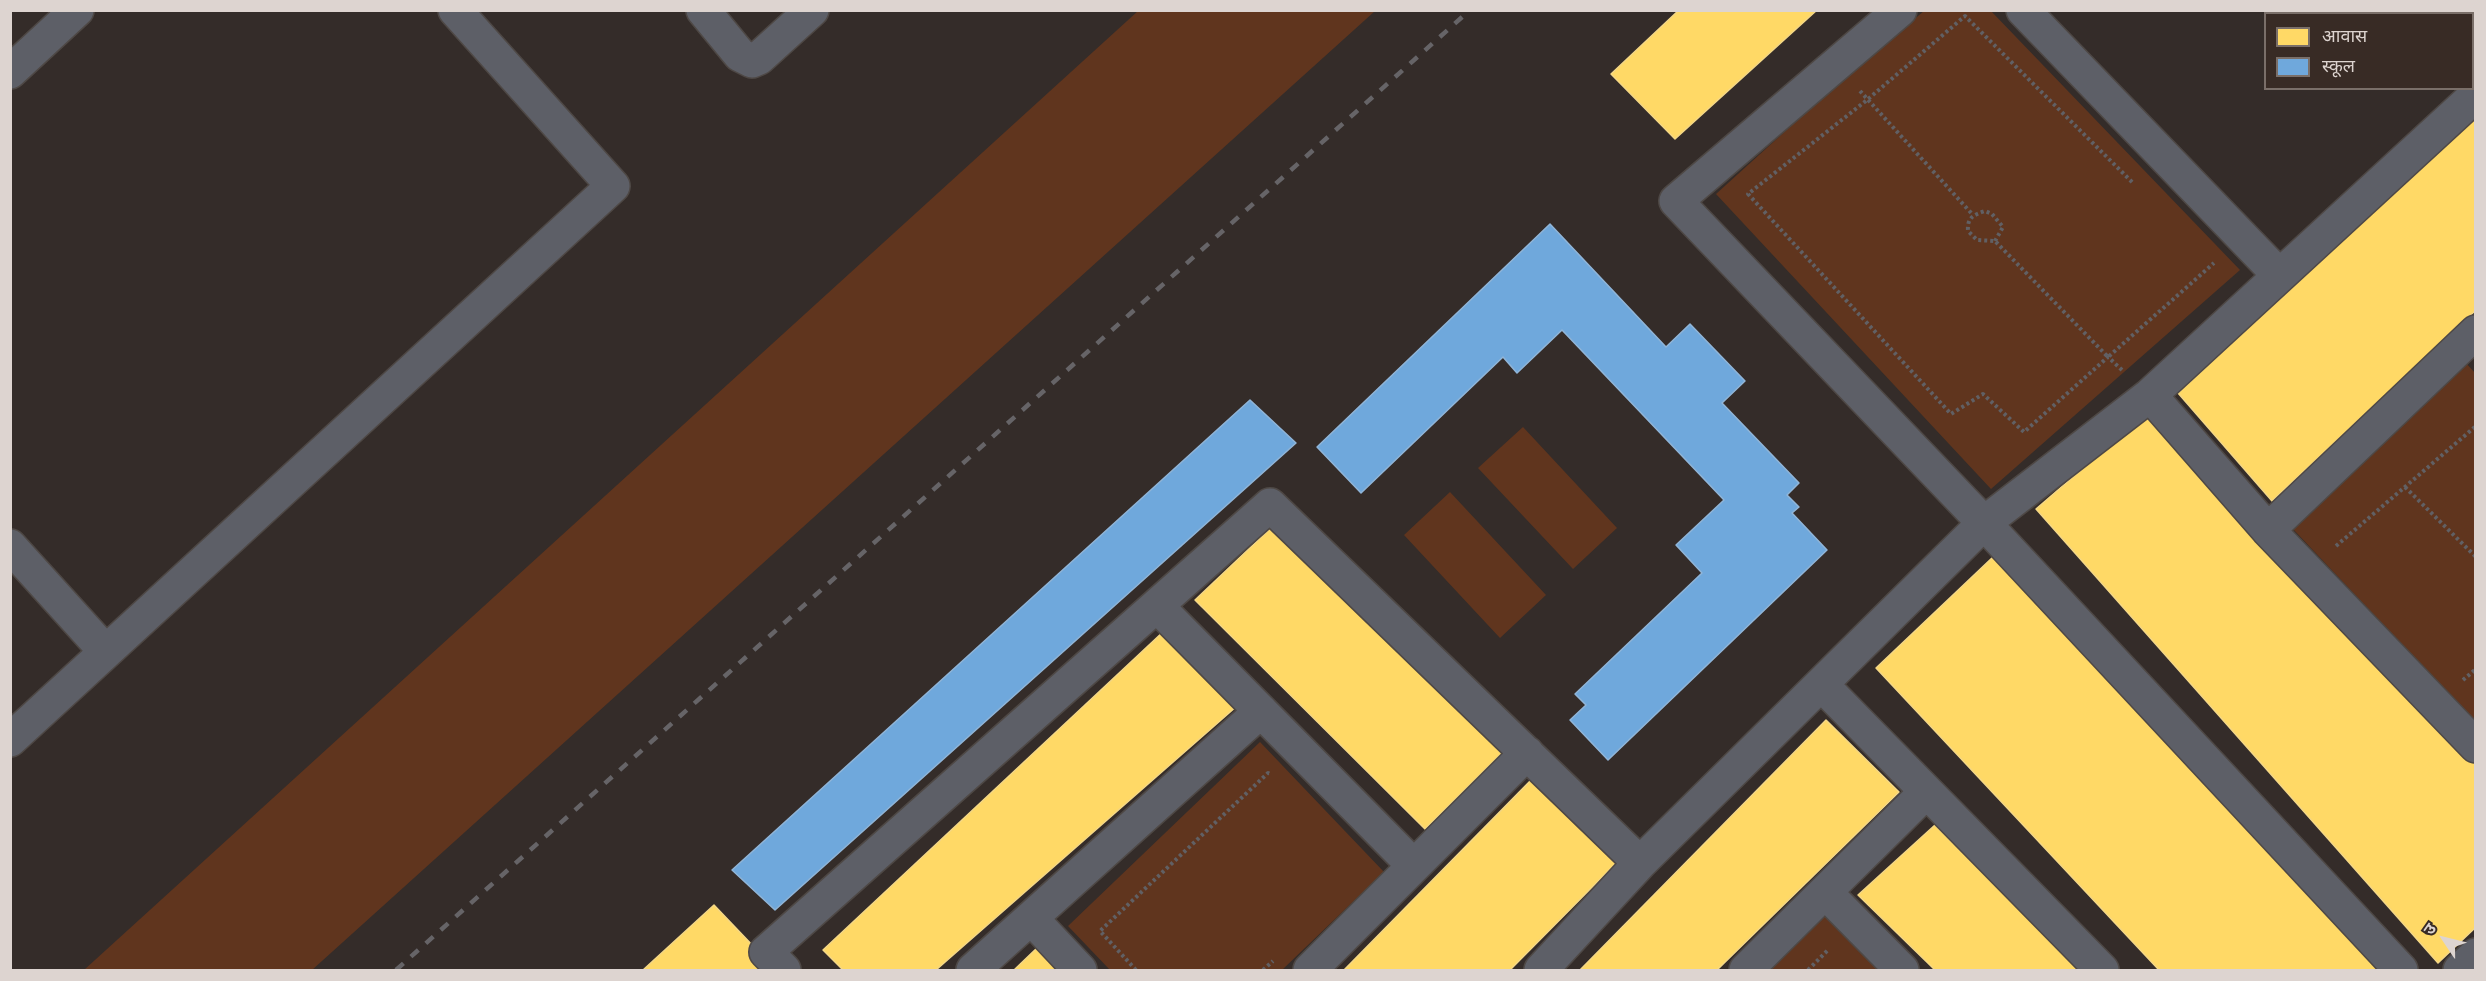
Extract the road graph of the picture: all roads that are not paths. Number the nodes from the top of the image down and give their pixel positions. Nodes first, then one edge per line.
1 (77, 10) edge
2 (455, 10) edge
3 (703, 10) edge
4 (812, 10) edge
5 (1900, 10) edge
6 (2023, 10) edge
7 (10, 72) edge
8 (2475, 95) edge
9 (2278, 274) junction
10 (2471, 344) edge
11 (2150, 395) junction
12 (1984, 523) junction
13 (2268, 530) junction
14 (10, 546) edge
15 (1156, 606) junction
16 (106, 652) junction
17 (1821, 684) junction
18 (1261, 711) junction
19 (10, 740) edge
20 (2475, 746) edge
21 (1527, 753) junction
22 (1926, 792) junction
23 (1640, 862) junction
24 (1414, 866) junction
25 (1825, 892) junction
26 (1031, 918) junction
27 (2475, 955) edge
28 (784, 970) edge
29 (973, 970) edge
30 (1080, 970) edge
31 (1310, 970) edge
32 (1541, 970) edge
33 (1746, 970) edge
34 (1902, 970) edge
35 (2102, 970) edge
36 (2401, 970) edge
37 (2460, 970) edge

1 - 7 street
2 - 16 street
3 - 4 street
5 - 12 street
6 - 9 street
8 - 9 street
9 - 11 street
10 - 13 street
11 - 12 street
11 - 13 street
12 - 17 street
12 - 36 street
13 - 20 street
14 - 16 street
15 - 18 street
15 - 21 street
15 - 28 street
16 - 19 street
17 - 22 street
17 - 23 street
18 - 24 street
18 - 26 street
21 - 23 street
21 - 24 street
22 - 25 street
22 - 35 street
23 - 32 street
24 - 31 street
25 - 33 street
25 - 34 street
26 - 29 street
26 - 30 street
27 - 37 street

